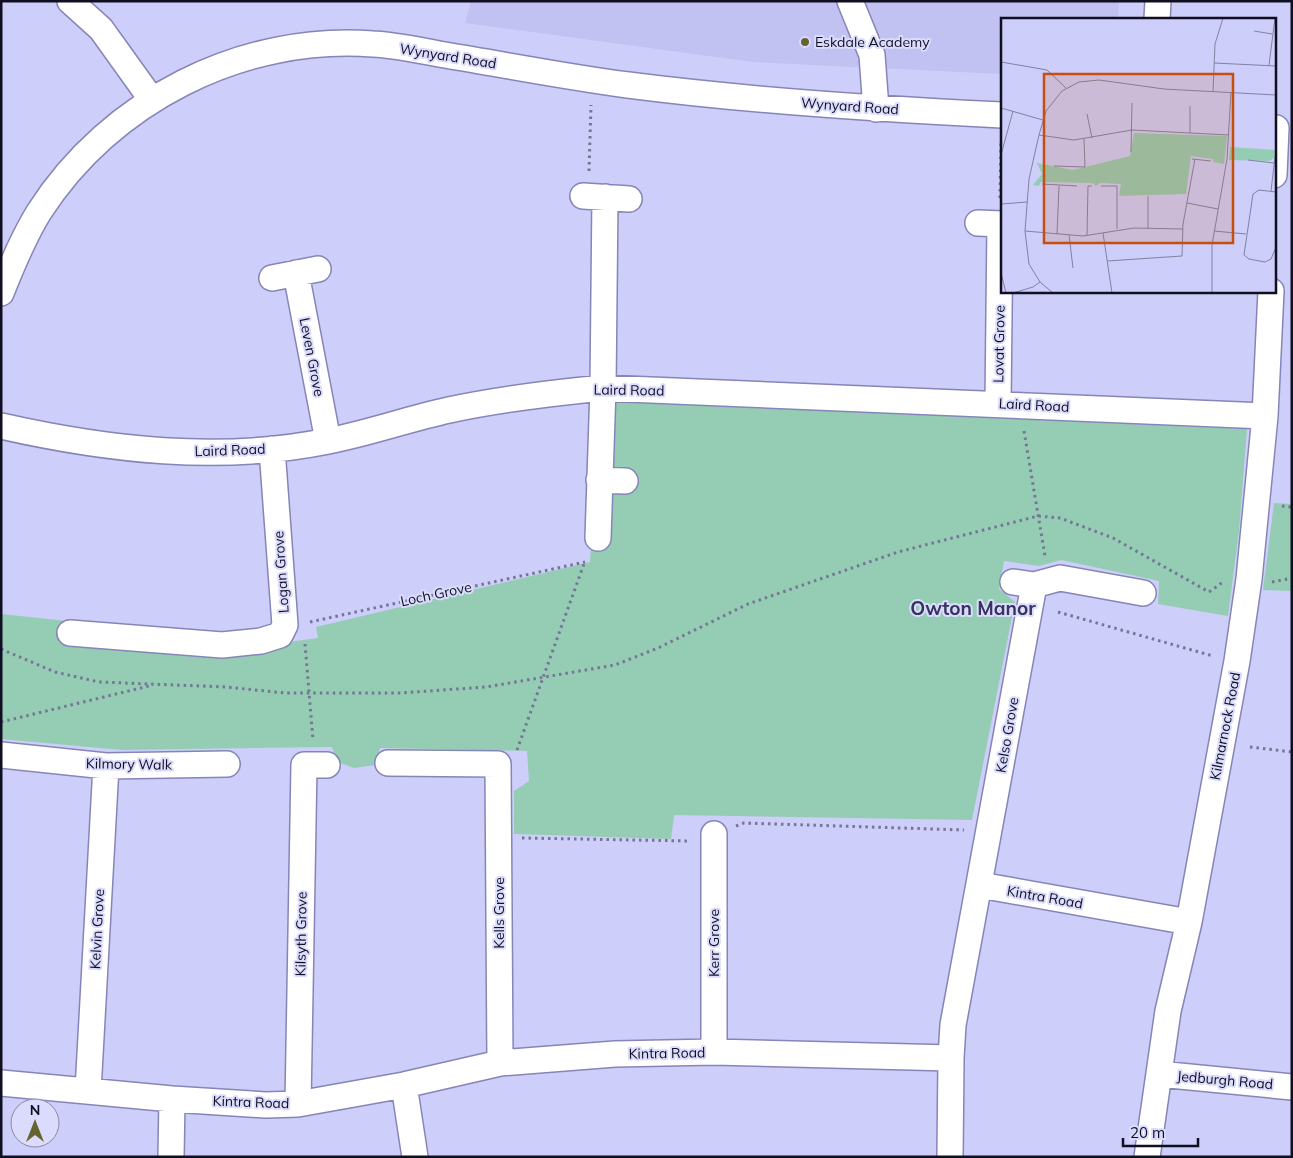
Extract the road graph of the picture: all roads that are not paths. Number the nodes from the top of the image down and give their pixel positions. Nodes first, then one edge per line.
1 (70, 1) edge
2 (850, 1) edge
3 (1158, 1) edge
4 (1157, 18) edge
5 (152, 100) junction
6 (876, 109) junction
7 (1001, 115) edge
8 (1281, 128) edge
9 (1276, 162) edge
10 (629, 198) dead end
11 (993, 224) edge
12 (295, 273) dead end
13 (1271, 292) edge
14 (1, 293) edge
15 (603, 388) junction
16 (1009, 404) junction
17 (1265, 416) junction
18 (1, 426) edge
19 (328, 441) junction
20 (272, 449) junction
21 (599, 480) junction
22 (625, 481) dead end
23 (598, 538) dead end
24 (1143, 593) dead end
25 (70, 632) dead end
26 (1, 755) edge
27 (388, 763) dead end
28 (227, 764) dead end
29 (307, 765) road end
30 (106, 766) junction
31 (714, 838) road end
32 (980, 885) junction
33 (1189, 922) junction
34 (714, 1052) junction
35 (951, 1058) junction
36 (500, 1063) junction
37 (1159, 1074) junction
38 (1, 1084) edge
39 (404, 1085) junction
40 (1292, 1086) edge
41 (88, 1091) junction
42 (172, 1099) junction
43 (298, 1104) junction
44 (171, 1157) edge
45 (415, 1157) edge
46 (950, 1157) edge
47 (1147, 1157) edge

1 - 5 street
2 - 6 street
3 - 4 street
5 - 6 street, Wynyard Road
5 - 14 street, Wynyard Road
6 - 7 street, Wynyard Road
8 - 9 street
10 - 15 street
11 - 16 street, Lovat Grove
12 - 19 street, Leven Grove
13 - 17 street, Kilmarnock Road
15 - 16 street, Laird Road
15 - 19 street, Laird Road
15 - 21 street
16 - 17 street, Laird Road
17 - 33 street, Kilmarnock Road
18 - 20 street, Laird Road
19 - 20 street, Laird Road
20 - 25 street, Logan Grove
21 - 22 street
21 - 23 street
24 - 32 street, Kelso Grove
26 - 30 street, Kilmory Walk
27 - 36 street, Kells Grove
28 - 30 street, Kilmory Walk
29 - 43 street, Kilsyth Grove
30 - 41 street, Kelvin Grove
31 - 34 street, Kerr Grove
32 - 33 street, Kintra Road
32 - 35 street
33 - 37 street, Kilmarnock Road
34 - 35 street, Kintra Road
34 - 36 street, Kintra Road
35 - 46 street
36 - 39 street, Kintra Road
37 - 40 street, Jedburgh Road
37 - 47 street, Kilmarnock Road
38 - 41 street, Kintra Road
39 - 43 street, Kintra Road
39 - 45 street
41 - 42 street, Kintra Road
42 - 43 street, Kintra Road
42 - 44 street

